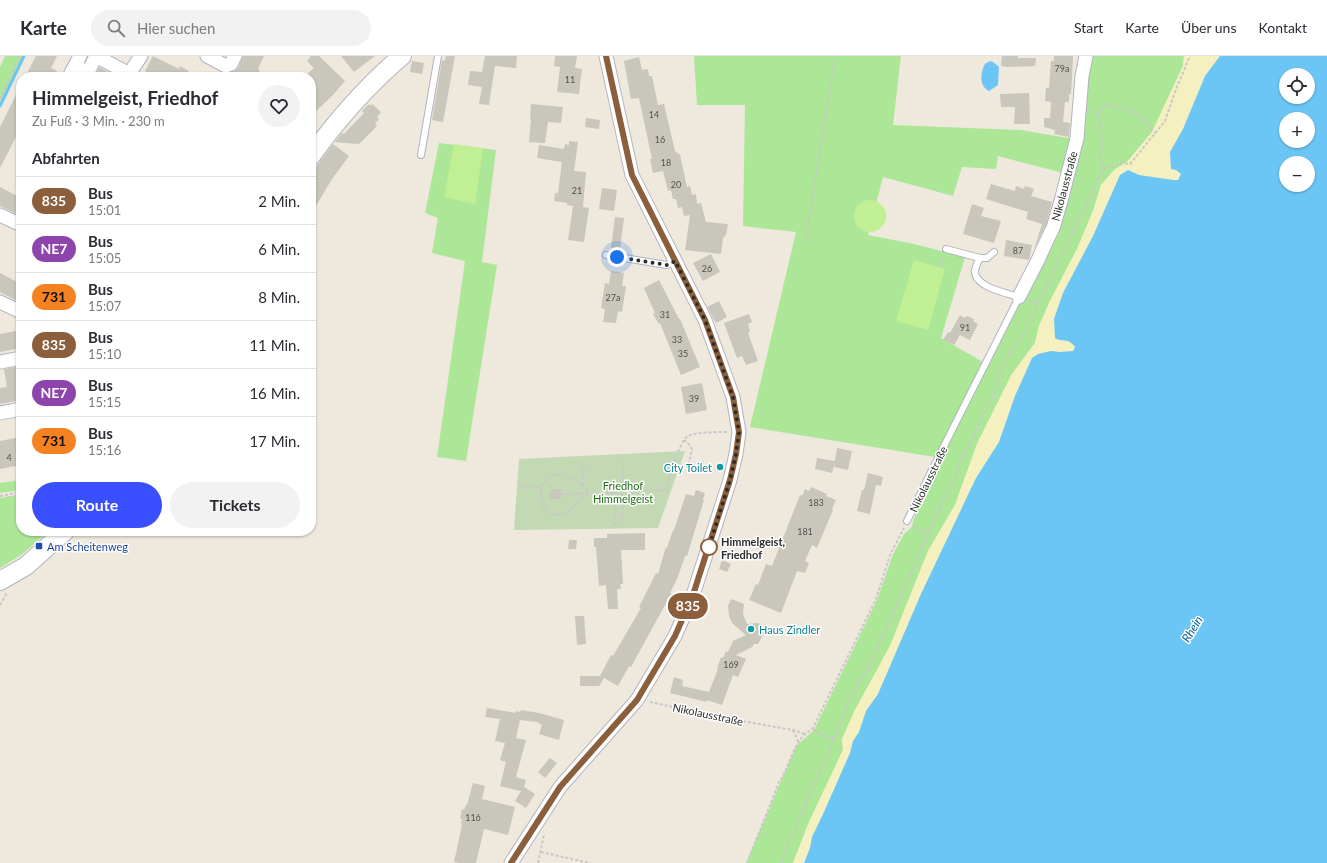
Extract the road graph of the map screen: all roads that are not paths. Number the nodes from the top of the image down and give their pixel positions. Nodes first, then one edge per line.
1 (96, 56) edge
2 (141, 56) edge
3 (207, 56) edge
4 (235, 56) edge
5 (402, 56) edge
6 (438, 56) edge
7 (606, 56) edge
8 (1086, 56) edge
9 (75, 66) edge
10 (124, 72) edge
11 (133, 72) edge
12 (316, 150) edge
13 (421, 155) dead end
14 (0, 215) edge
15 (16, 223) edge
16 (946, 249) road end
17 (994, 252) dead end
18 (606, 255) dead end
19 (980, 258) junction
20 (675, 261) junction
21 (1018, 297) junction
22 (0, 302) edge
23 (16, 310) edge
24 (16, 359) edge
25 (0, 362) edge
26 (16, 410) edge
27 (0, 413) edge
28 (908, 521) road end
29 (59, 536) edge
30 (0, 581) edge
31 (511, 863) edge

1 - 9 street
1 - 10 street
2 - 11 street
3 - 4 street
5 - 12 street
6 - 13 lane
7 - 20 street
8 - 21 street, Nikolausstraße
14 - 15 street
16 - 19 lane
17 - 19 lane
18 - 20 lane
19 - 21 lane
20 - 31 street
21 - 28 lane, Nikolausstraße
22 - 23 street
24 - 25 street
26 - 27 street
29 - 30 street

